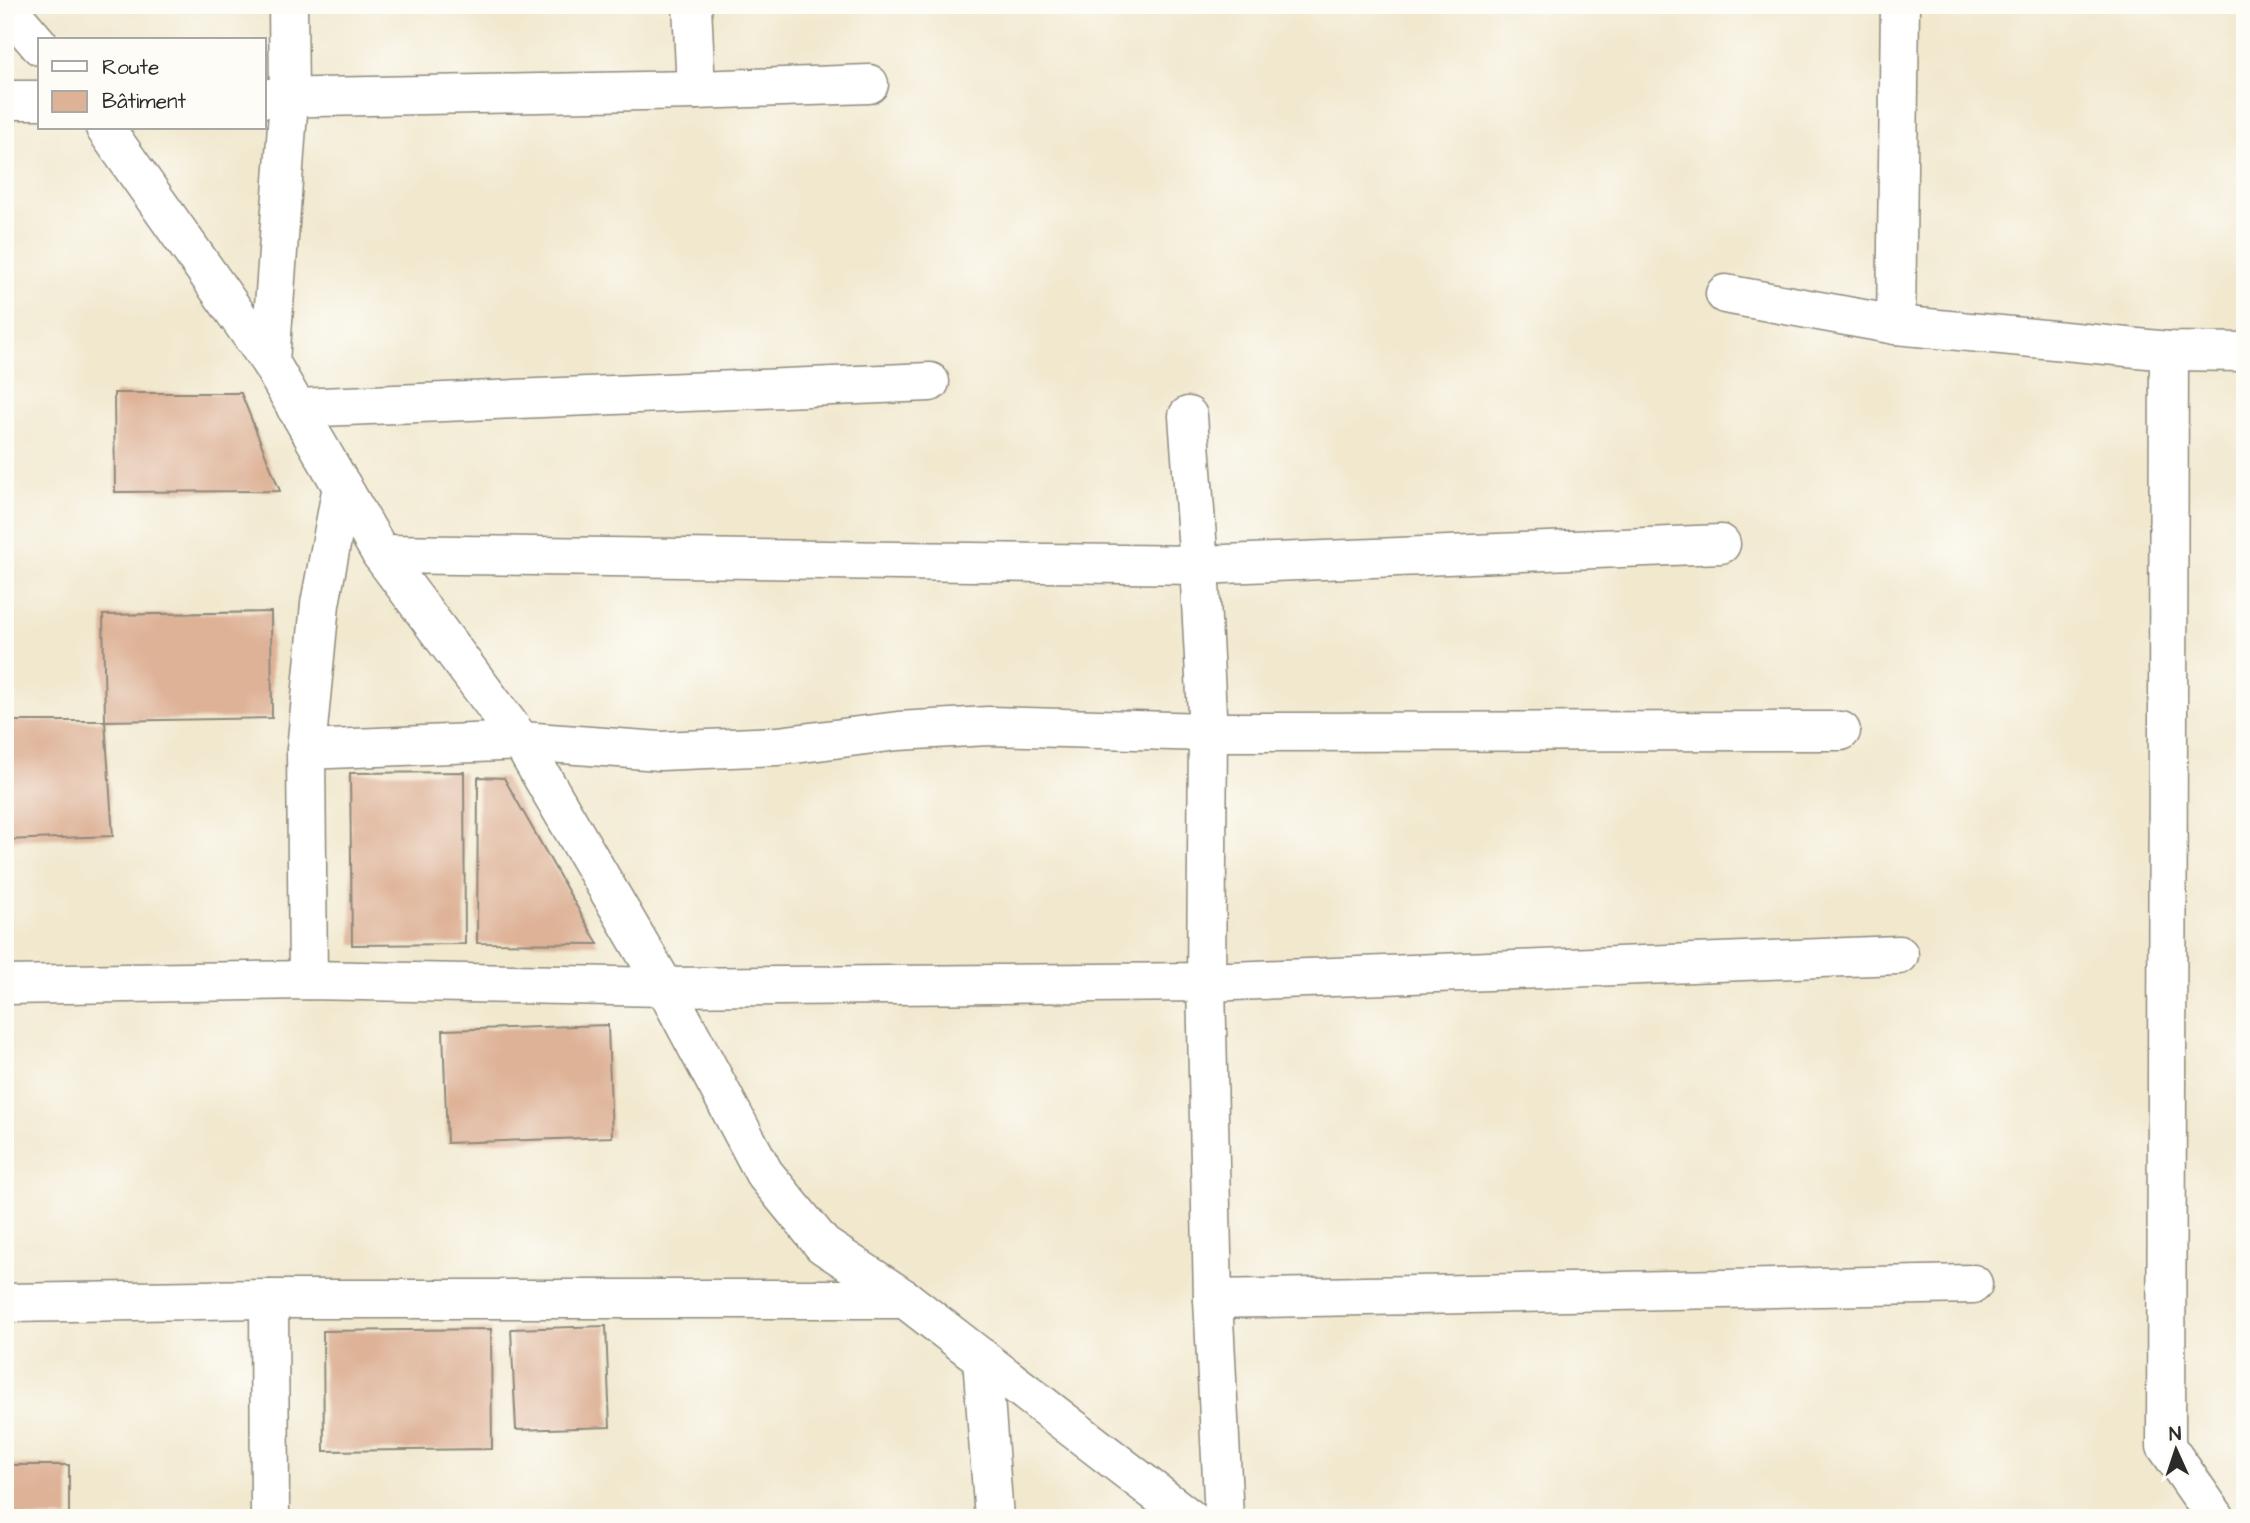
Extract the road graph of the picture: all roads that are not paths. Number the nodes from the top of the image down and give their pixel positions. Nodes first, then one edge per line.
1 (5, 5) edge
2 (288, 5) edge
3 (692, 5) edge
4 (1899, 5) edge
5 (38, 44) edge
6 (869, 84) dead end
7 (695, 90) junction
8 (276, 98) edge
9 (5, 100) edge
10 (38, 100) edge
11 (106, 130) edge
12 (1725, 294) dead end
13 (1896, 325) junction
14 (2169, 351) junction
15 (2245, 352) edge
16 (270, 362) junction
17 (930, 382) dead end
18 (296, 408) junction
19 (1188, 416) dead end
20 (342, 486) junction
21 (1721, 544) dead end
22 (381, 554) junction
23 (1199, 565) junction
24 (1841, 731) dead end
25 (1208, 732) junction
26 (522, 741) junction
27 (306, 750) junction
28 (1899, 955) dead end
29 (308, 980) junction
30 (1206, 982) junction
31 (5, 985) edge
32 (665, 987) junction
33 (1973, 1284) dead end
34 (269, 1299) junction
35 (905, 1299) junction
36 (1213, 1300) junction
37 (5, 1303) edge
38 (982, 1358) junction
39 (270, 1518) edge
40 (994, 1518) edge
41 (1189, 1518) edge
42 (1224, 1518) edge
43 (2216, 1518) edge

1 - 5 street
2 - 8 street
3 - 7 street
4 - 13 street
6 - 7 street
7 - 8 street
8 - 16 street
9 - 10 street
11 - 16 street
12 - 13 street
13 - 14 street
14 - 15 street
14 - 43 street
16 - 18 street
17 - 18 street
18 - 20 street
19 - 23 street
20 - 22 street
20 - 27 street
21 - 23 street
22 - 23 street
22 - 26 street
23 - 25 street
24 - 25 street
25 - 26 street
25 - 30 street
26 - 27 street
26 - 32 street
27 - 29 street
28 - 30 street
29 - 31 street
29 - 32 street
30 - 32 street
30 - 36 street
32 - 35 street
33 - 36 street
34 - 35 street
34 - 37 street
34 - 39 street
35 - 38 street
36 - 42 street
38 - 40 street
38 - 41 street

